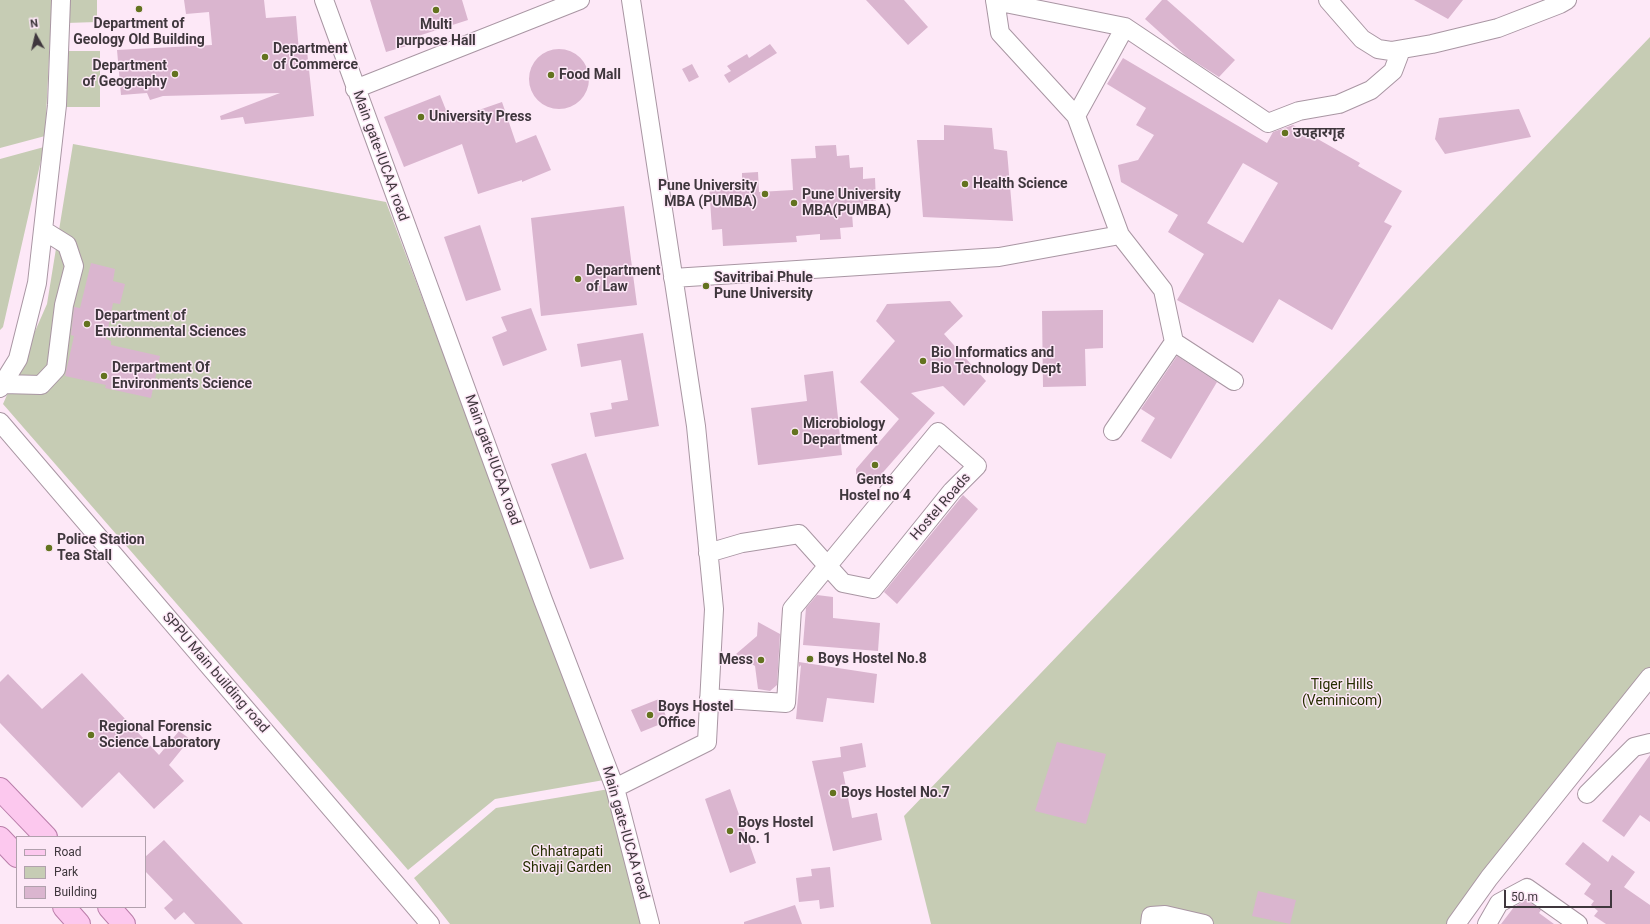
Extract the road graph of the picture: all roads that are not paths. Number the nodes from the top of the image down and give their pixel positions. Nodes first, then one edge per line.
1 (61, 0) edge
2 (324, 0) edge
3 (580, 0) edge
4 (631, 0) edge
5 (1328, 0) edge
6 (1567, 0) edge
7 (995, 1) edge
8 (1126, 27) junction
9 (1401, 50) junction
10 (355, 89) junction
11 (1076, 116) junction
12 (43, 230) junction
13 (1120, 235) junction
14 (673, 278) junction
15 (1174, 342) junction
16 (1234, 381) dead end
17 (2, 386) edge
18 (0, 422) edge
19 (1113, 431) dead end
20 (708, 553) junction
21 (826, 565) junction
22 (1650, 677) edge
23 (709, 698) junction
24 (1650, 743) edge
25 (615, 788) junction
26 (0, 789) edge
27 (1587, 794) dead end
28 (45, 836) edge
29 (0, 838) edge
30 (16, 855) edge
31 (65, 908) edge
32 (110, 908) edge
33 (80, 924) edge
34 (124, 924) edge
35 (430, 924) edge
36 (650, 924) edge
37 (1150, 924) edge
38 (1204, 924) edge
39 (1456, 924) edge
40 (1487, 924) edge
41 (1578, 924) edge

1 - 12 street
2 - 10 street, Main gate-IUCAA road
3 - 10 street
4 - 14 street
5 - 9 street
6 - 9 street
7 - 8 street
7 - 11 street
8 - 9 street
8 - 11 street
10 - 25 street, Main gate-IUCAA road
11 - 13 street
12 - 17 street
12 - 17 street
13 - 14 street
13 - 15 street
14 - 20 street
15 - 16 street
15 - 19 street
18 - 35 street, SPPU Main building road
20 - 21 street
20 - 23 street
21 - 21 street, Hostel Roads
21 - 23 street, Hostel Roads
22 - 39 street
23 - 25 street
24 - 27 street
25 - 36 street, Main gate-IUCAA road
26 - 28 main road
29 - 30 main road
31 - 33 main road
32 - 34 main road
37 - 38 street
40 - 41 street

